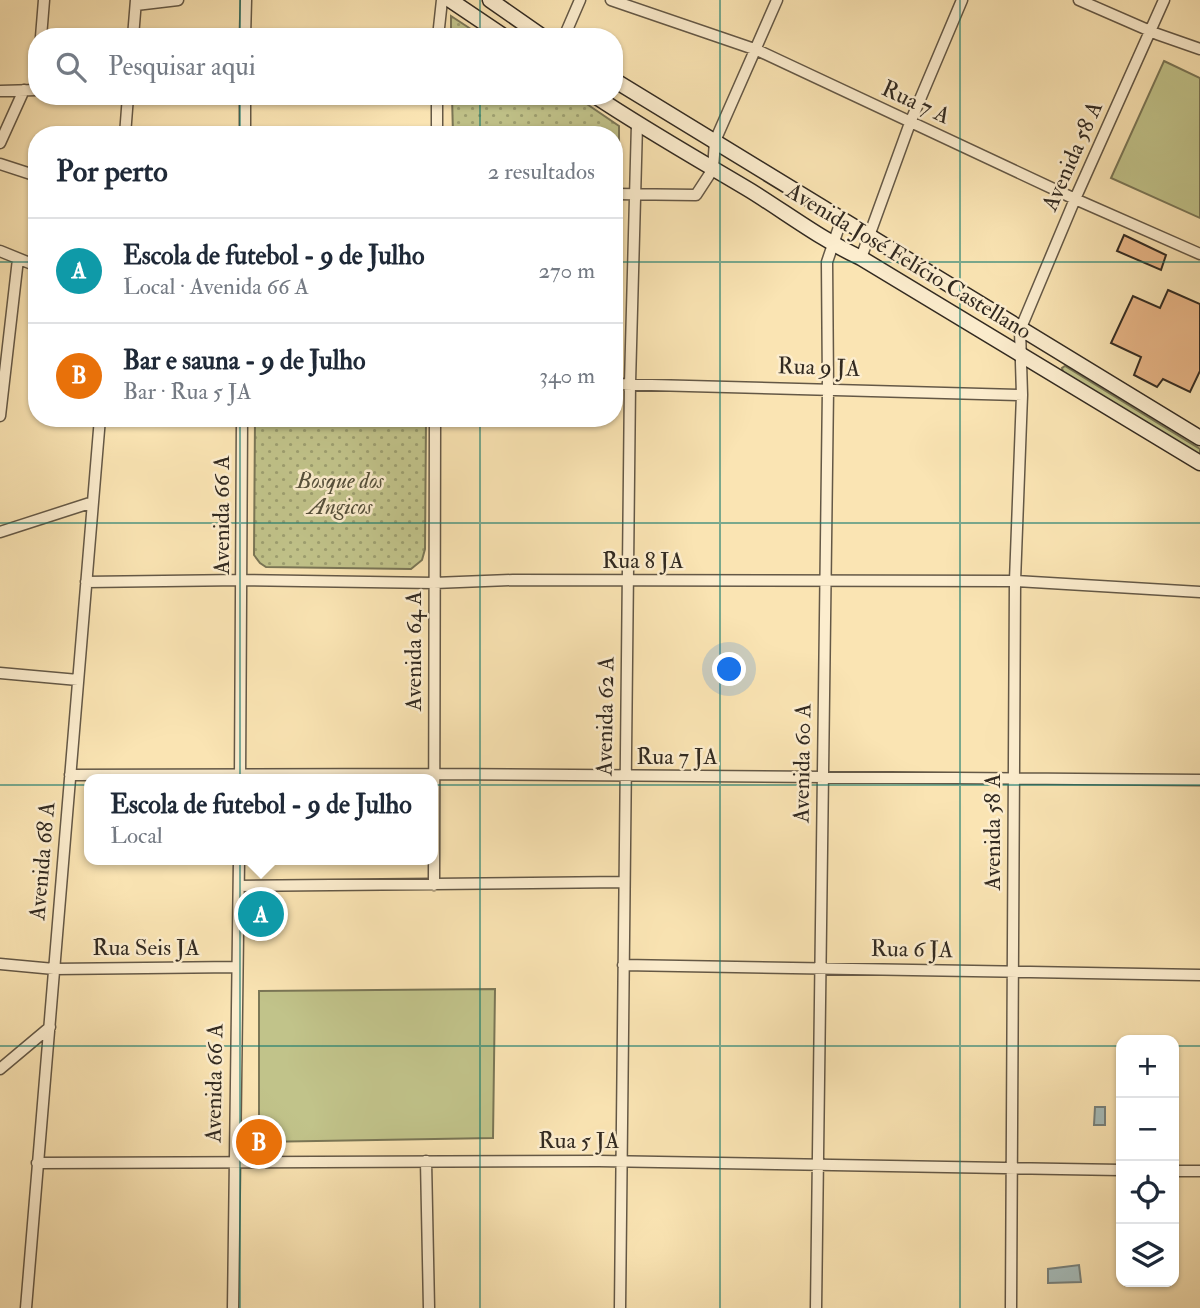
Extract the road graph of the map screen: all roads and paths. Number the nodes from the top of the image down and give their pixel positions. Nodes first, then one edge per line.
1 (44, 0) edge
2 (178, 0) edge
3 (246, 0) edge
4 (442, 0) edge
5 (450, 0) edge
6 (490, 0) edge
7 (580, 0) edge
8 (611, 0) edge
9 (777, 0) edge
10 (962, 0) edge
11 (1079, 0) edge
12 (1164, 0) edge
13 (136, 2) edge
14 (42, 28) edge
15 (134, 28) edge
16 (245, 28) edge
17 (439, 28) edge
18 (492, 28) edge
19 (530, 28) edge
20 (568, 28) edge
21 (1150, 31) junction
22 (1200, 49) edge
23 (757, 50) junction
24 (623, 85) edge
25 (24, 90) junction
26 (28, 90) edge
27 (0, 91) edge
28 (127, 105) edge
29 (245, 105) edge
30 (437, 105) edge
31 (608, 105) edge
32 (910, 122) junction
33 (637, 124) junction
34 (126, 126) edge
35 (245, 126) edge
36 (437, 126) edge
37 (715, 141) junction
38 (0, 143) edge
39 (0, 164) edge
40 (713, 169) junction
41 (28, 173) edge
42 (623, 194) edge
43 (634, 194) junction
44 (1075, 199) junction
45 (841, 220) junction
46 (869, 235) junction
47 (832, 244) junction
48 (0, 251) edge
49 (1200, 254) edge
50 (861, 258) junction
51 (18, 259) junction
52 (28, 263) edge
53 (1020, 330) junction
54 (1022, 356) junction
55 (623, 383) edge
56 (630, 383) junction
57 (828, 388) junction
58 (1022, 395) junction
59 (0, 416) edge
60 (99, 427) edge
61 (242, 427) edge
62 (435, 427) edge
63 (1200, 438) edge
64 (1200, 463) edge
65 (93, 502) junction
66 (0, 532) edge
67 (242, 580) junction
68 (826, 580) junction
69 (1015, 580) junction
70 (86, 582) junction
71 (628, 582) junction
72 (434, 583) junction
73 (1200, 592) edge
74 (0, 673) edge
75 (78, 680) junction
76 (240, 774) edge
77 (434, 774) edge
78 (438, 774) edge
79 (70, 775) junction
80 (84, 775) edge
81 (626, 776) junction
82 (823, 777) junction
83 (1014, 779) junction
84 (1200, 780) edge
85 (239, 865) edge
86 (434, 865) edge
87 (624, 882) junction
88 (434, 885) junction
89 (239, 886) junction
90 (0, 964) edge
91 (624, 965) junction
92 (237, 967) junction
93 (54, 969) junction
94 (820, 969) junction
95 (1013, 972) junction
96 (1200, 975) edge
97 (50, 1027) junction
98 (0, 1069) edge
99 (234, 1161) junction
100 (426, 1161) junction
101 (621, 1161) junction
102 (37, 1163) junction
103 (817, 1164) junction
104 (1012, 1167) junction
105 (1116, 1170) edge
106 (1179, 1171) edge
107 (1200, 1171) edge
108 (26, 1308) edge
109 (233, 1308) edge
110 (429, 1308) edge
111 (620, 1308) edge
112 (816, 1308) edge
113 (1011, 1308) edge

1 - 14 street
2 - 13 street
3 - 16 street
4 - 17 street
5 - 18 main road
6 - 19 main road
7 - 20 street
8 - 23 street, Rua 7 A
9 - 23 street
10 - 32 street
11 - 21 street
12 - 21 street, Avenida 58 A
13 - 15 street
21 - 22 street
21 - 44 street, Avenida 58 A
23 - 32 street, Rua 7 A
23 - 37 street
24 - 37 main road, Avenida José Felício Castellano
25 - 26 street
25 - 27 street
25 - 38 street
28 - 34 street
29 - 35 street
30 - 36 street
31 - 33 main road, Avenida José Felício Castellano
32 - 44 street, Rua 7 A
32 - 46 street
33 - 40 main road, Avenida José Felício Castellano
33 - 43 street, Avenida 62 A
37 - 40 street
37 - 45 main road, Avenida José Felício Castellano
39 - 41 street
40 - 43 street
40 - 47 main road, Avenida José Felício Castellano
42 - 43 street
43 - 56 street, Avenida 62 A
44 - 49 street, Rua 7 A
44 - 53 street, Avenida 58 A
45 - 46 main road, Avenida José Felício Castellano
45 - 47 street, Avenida 60 A
46 - 50 street
46 - 53 main road, Avenida José Felício Castellano
47 - 50 main road, Avenida José Felício Castellano
47 - 57 street, Avenida 60 A
48 - 51 street
50 - 54 main road, Avenida José Felício Castellano
51 - 52 street
51 - 59 street
53 - 54 street, Avenida 58 A
53 - 63 main road, Avenida José Felício Castellano
54 - 58 street, Avenida 58 A
54 - 64 main road, Avenida José Felício Castellano
55 - 56 street, Rua 9 JA
56 - 57 street, Rua 9 JA
56 - 71 street, Avenida 62 A
57 - 58 street, Rua 9 JA
57 - 68 street, Avenida 60 A
58 - 69 street, Avenida 58 A
60 - 65 street, Avenida 68 A
61 - 67 street, Avenida 66 A
62 - 72 street, Avenida 64 A
65 - 66 street
65 - 70 street, Avenida 68 A
67 - 70 street, Rua 8 JA
67 - 72 street, Rua 8 JA
67 - 76 street, Avenida 66 A
68 - 69 street, Rua 8 JA
68 - 71 street, Rua 8 JA
68 - 82 street, Avenida 60 A
69 - 73 street, Rua 8 JA
69 - 83 street, Avenida 58 A
70 - 75 street, Avenida 68 A
71 - 72 street, Rua 8 JA
71 - 81 street, Avenida 62 A
72 - 77 street, Avenida 64 A
74 - 75 street
75 - 79 street, Avenida 68 A
78 - 81 street, Rua 7 JA
79 - 80 street, Rua 7 JA
79 - 93 street, Avenida 68 A
81 - 82 street, Rua 7 JA
81 - 87 street, Avenida 62 A
82 - 83 street, Rua 7 JA
82 - 94 street, Avenida 60 A
83 - 84 street, Rua 7 JA
83 - 95 street, Avenida 58 A
85 - 89 street, Avenida 66 A
86 - 88 street, Avenida 64 A
87 - 88 street
87 - 91 street, Avenida 62 A
88 - 89 street
89 - 92 street, Avenida 66 A
90 - 93 street, Rua Seis JA
91 - 94 street, Rua 6 JA
91 - 101 street, Avenida 62 A
92 - 93 street, Rua Seis JA
92 - 99 street, Avenida 66 A
93 - 97 street, Avenida 68 A
94 - 95 street, Rua 6 JA
94 - 103 street, Avenida 60 A
95 - 96 street, Rua 6 JA
95 - 104 street, Avenida 58 A
97 - 98 street
97 - 102 street, Avenida 68 A
99 - 100 street, Rua 5 JA
99 - 102 street, Rua 5 JA
99 - 109 street, Avenida 66 A
100 - 101 street, Rua 5 JA
100 - 110 street
101 - 103 street, Rua 5 JA
101 - 111 street, Avenida 62 A
102 - 108 street, Avenida 68 A
103 - 104 street, Rua 5 JA
103 - 112 street, Avenida 60 A
104 - 105 street, Rua 5 JA
104 - 113 street, Avenida 58 A
106 - 107 street

